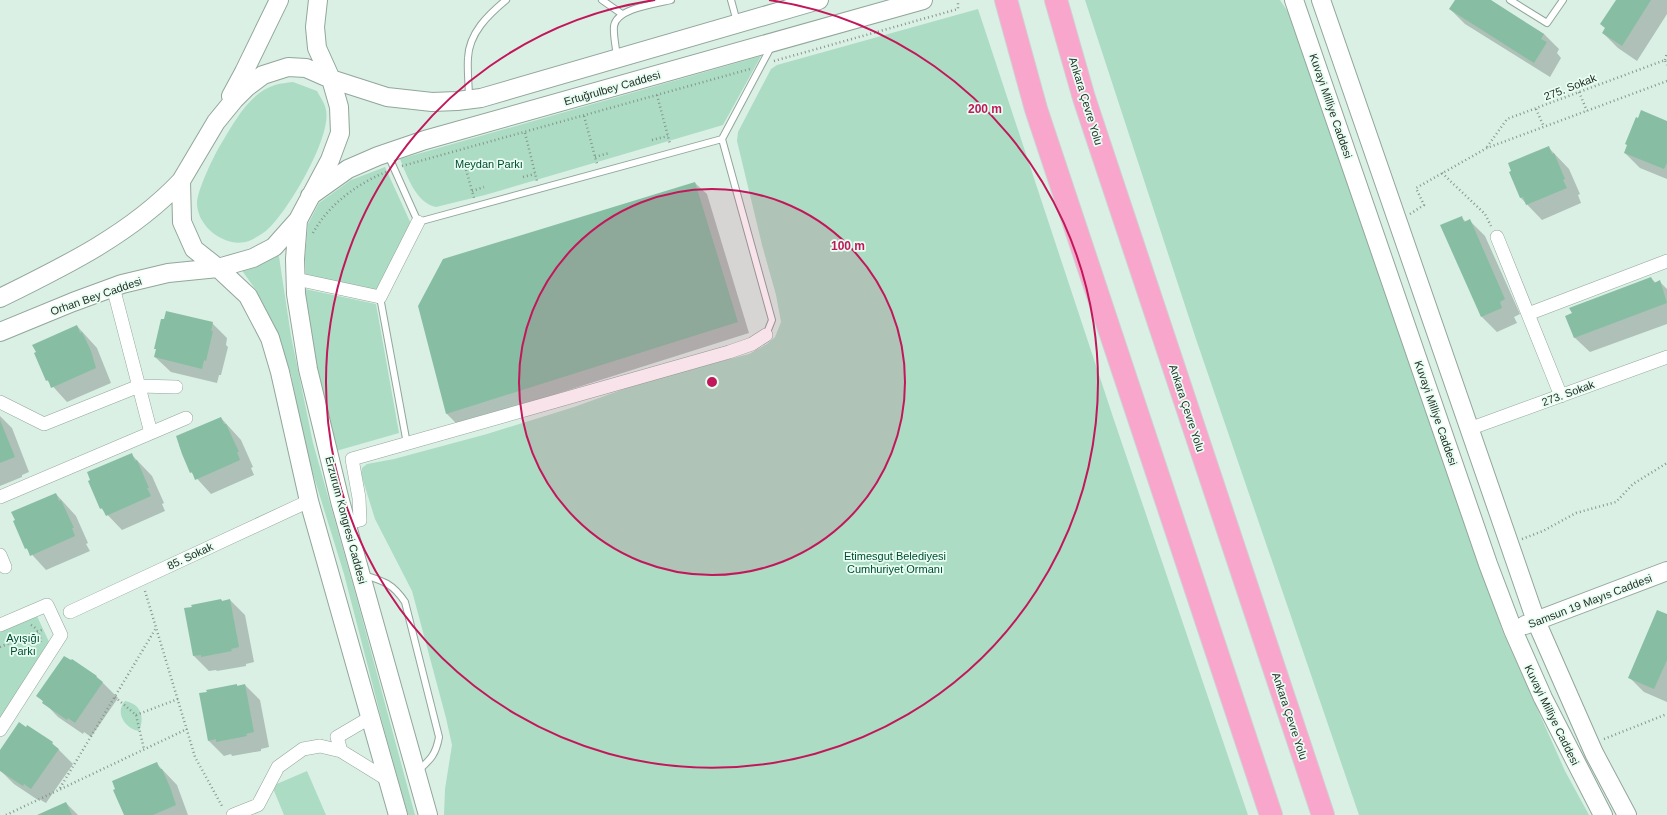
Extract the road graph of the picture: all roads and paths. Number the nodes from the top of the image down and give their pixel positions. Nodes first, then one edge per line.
1 (279, 0) edge
2 (318, 0) edge
3 (506, 0) edge
4 (602, 0) edge
5 (671, 0) edge
6 (731, 0) edge
7 (819, 0) edge
8 (923, 0) edge
9 (1006, 0) edge
10 (1056, 0) edge
11 (1294, 0) edge
12 (1320, 0) edge
13 (1510, 0) edge
14 (1563, 0) edge
15 (958, 2) dead end
16 (622, 14) junction
17 (738, 24) junction
18 (774, 42) junction
19 (1667, 53) edge
20 (618, 58) junction
21 (1665, 60) junction
22 (762, 64) junction
23 (1667, 65) edge
24 (331, 79) junction
25 (1667, 81) edge
26 (1579, 92) junction
27 (657, 95) junction
28 (469, 100) junction
29 (1536, 109) junction
30 (1587, 111) junction
31 (584, 116) junction
32 (216, 122) junction
33 (1544, 127) junction
34 (525, 133) junction
35 (668, 136) junction
36 (722, 138) junction
37 (652, 140) dead end
38 (1487, 148) junction
39 (672, 152) junction
40 (609, 153) dead end
41 (595, 157) junction
42 (391, 161) junction
43 (465, 166) dead end
44 (599, 172) junction
45 (1442, 173) junction
46 (535, 174) junction
47 (523, 177) dead end
48 (181, 181) junction
49 (484, 187) dead end
50 (539, 188) junction
51 (472, 191) junction
52 (310, 196) junction
53 (476, 206) junction
54 (298, 220) junction
55 (1397, 221) junction
56 (418, 222) junction
57 (1497, 237) joint
58 (312, 238) dead end
59 (1667, 261) edge
60 (218, 268) junction
61 (296, 279) junction
62 (113, 287) junction
63 (380, 297) junction
64 (0, 298) edge
65 (1528, 314) junction
66 (0, 332) edge
67 (766, 335) joint
68 (1667, 357) edge
69 (139, 386) junction
70 (176, 387) dead end
71 (1560, 396) junction
72 (0, 402) edge
73 (186, 418) dead end
74 (1469, 429) junction
75 (151, 433) junction
76 (407, 444) junction
77 (1667, 463) edge
78 (0, 497) edge
79 (309, 501) junction
80 (347, 523) junction
81 (1508, 542) junction
82 (1667, 571) edge
83 (361, 574) junction
84 (142, 578) junction
85 (70, 612) dead end
86 (1536, 621) junction
87 (56, 624) junction
88 (0, 625) edge
89 (28, 625) dead end
90 (156, 627) junction
91 (1513, 630) junction
92 (38, 632) junction
93 (40, 645) dead end
94 (0, 647) edge
95 (115, 697) junction
96 (178, 699) junction
97 (1667, 714) edge
98 (136, 715) junction
99 (371, 717) junction
100 (187, 729) junction
101 (0, 730) edge
102 (1590, 744) junction
103 (144, 749) junction
104 (341, 751) junction
105 (416, 773) junction
106 (388, 780) junction
107 (60, 790) junction
108 (260, 810) edge
109 (228, 812) edge
110 (6, 815) edge
111 (398, 815) edge
112 (428, 815) edge
113 (1271, 815) edge
114 (1323, 815) edge
115 (1603, 815) edge
116 (1626, 815) edge

1 - 32 main road
2 - 24 main road
3 - 28 lane
4 - 16 lane
5 - 16 lane
6 - 17 lane
7 - 17 main road
8 - 18 main road, Ertuğrulbey Caddesi
9 - 113 highway
10 - 114 highway, Ankara Çevre Yolu
11 - 91 main road, Kuvayi Milliye Caddesi
12 - 55 main road, Kuvayi Milliye Caddesi
13 - 14 lane
15 - 22 path
16 - 20 lane
17 - 20 main road
18 - 22 lane
18 - 42 main road, Ertuğrulbey Caddesi
19 - 21 path
20 - 28 main road
21 - 23 path
21 - 26 path, 275. Sokak
22 - 27 path
22 - 36 lane
24 - 28 main road
24 - 32 main road
24 - 52 main road
25 - 30 path, 275. Sokak
26 - 29 path, 275. Sokak
26 - 30 path
27 - 31 path
27 - 35 path
29 - 33 path
29 - 38 path, 275. Sokak
30 - 33 path, 275. Sokak
31 - 34 path
31 - 41 path
32 - 48 main road
33 - 38 path, 275. Sokak
34 - 42 path
34 - 46 path
35 - 37 path
35 - 39 path
36 - 39 lane
36 - 67 lane
38 - 45 path, 275. Sokak
39 - 44 lane
40 - 41 path
41 - 44 path
42 - 52 main road, Ertuğrulbey Caddesi
42 - 56 lane
42 - 58 path
43 - 51 path
44 - 50 lane
45 - 55 path, 275. Sokak
45 - 57 path
46 - 47 path
46 - 50 path
48 - 60 main road
48 - 64 main road
49 - 51 path
50 - 53 lane
51 - 53 path
52 - 54 main road
53 - 56 lane
54 - 60 main road, Orhan Bey Caddesi
54 - 61 main road, Erzurum Kongresi Caddesi
55 - 74 main road, Kuvayi Milliye Caddesi
56 - 63 street
57 - 65 street
59 - 65 street
60 - 62 main road, Orhan Bey Caddesi
60 - 79 main road
61 - 63 street
61 - 80 main road, Erzurum Kongresi Caddesi
62 - 66 main road, Orhan Bey Caddesi
62 - 69 street
63 - 76 lane
65 - 71 street
67 - 76 street
68 - 71 street, 273. Sokak
69 - 70 street
69 - 72 street
69 - 75 street
71 - 74 street, 273. Sokak
73 - 75 street
74 - 81 main road, Kuvayi Milliye Caddesi
75 - 78 street
76 - 80 street
77 - 81 path
79 - 84 street, 85. Sokak
79 - 99 main road
80 - 83 main road, Erzurum Kongresi Caddesi
81 - 86 main road, Kuvayi Milliye Caddesi
82 - 86 main road, Samsun 19 Mayıs Caddesi
83 - 105 main road, Erzurum Kongresi Caddesi
83 - 105 lane
84 - 85 street, 85. Sokak
84 - 90 path
86 - 91 main road, Samsun 19 Mayıs Caddesi
86 - 102 main road, Kuvayi Milliye Caddesi
87 - 88 street
87 - 92 path
87 - 101 street
89 - 92 path
90 - 95 path
90 - 96 path
91 - 115 main road, Kuvayi Milliye Caddesi
92 - 93 path
92 - 94 path
95 - 98 path
95 - 107 path
96 - 98 path
96 - 100 path
97 - 102 path
98 - 103 path
99 - 104 street
99 - 106 main road
100 - 103 path
100 - 109 path
102 - 116 main road, Kuvayi Milliye Caddesi
103 - 107 path
104 - 106 street
104 - 108 street
105 - 112 main road, Erzurum Kongresi Caddesi
106 - 111 main road
107 - 110 path
108 - 109 street

